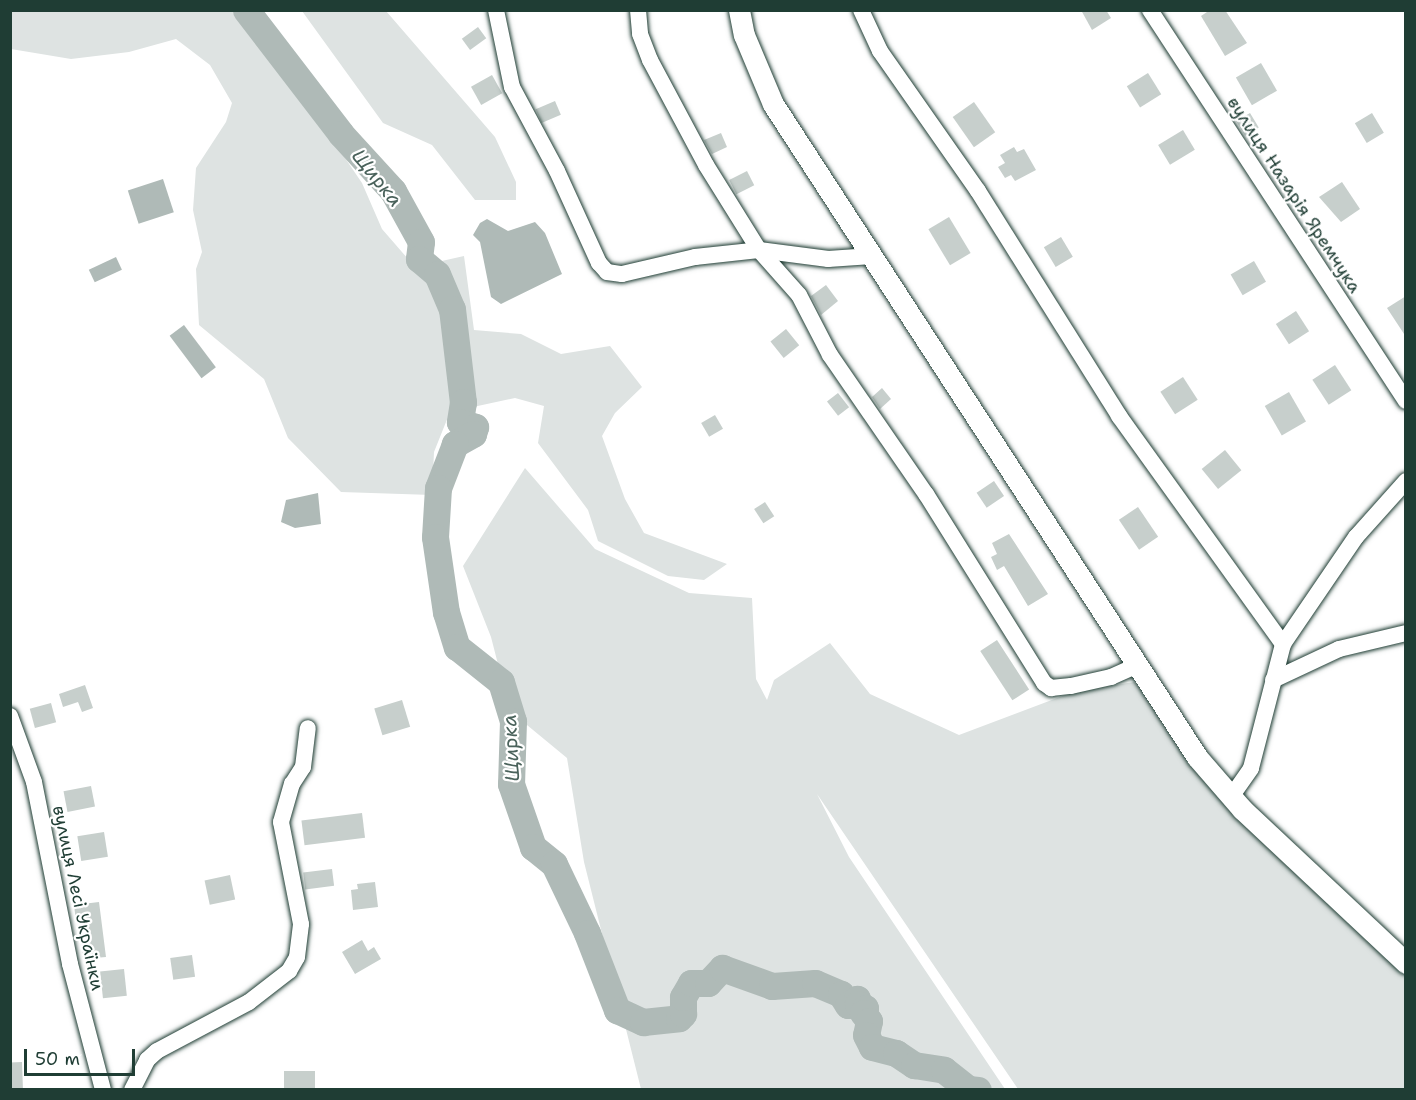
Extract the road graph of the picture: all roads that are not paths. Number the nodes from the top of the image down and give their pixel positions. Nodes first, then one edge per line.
1 (496, 10) edge
2 (638, 10) edge
3 (739, 10) edge
4 (861, 10) edge
5 (1150, 10) edge
6 (759, 250) junction
7 (872, 256) junction
8 (1406, 401) edge
9 (1406, 481) edge
10 (1406, 633) edge
11 (1283, 644) junction
12 (1138, 665) junction
13 (1273, 680) junction
14 (10, 716) edge
15 (308, 728) dead end
16 (1232, 797) junction
17 (1406, 963) edge
18 (103, 1089) edge
19 (132, 1089) edge

1 - 6 street
2 - 6 street
3 - 7 street
4 - 11 street
5 - 8 street, вулиця Назарія Яремчука
6 - 7 street
6 - 12 street
7 - 12 street
9 - 11 street
10 - 13 street
11 - 13 street
12 - 16 street
13 - 16 street
14 - 18 street, вулиця Лесі Українки
15 - 19 street
16 - 17 street

